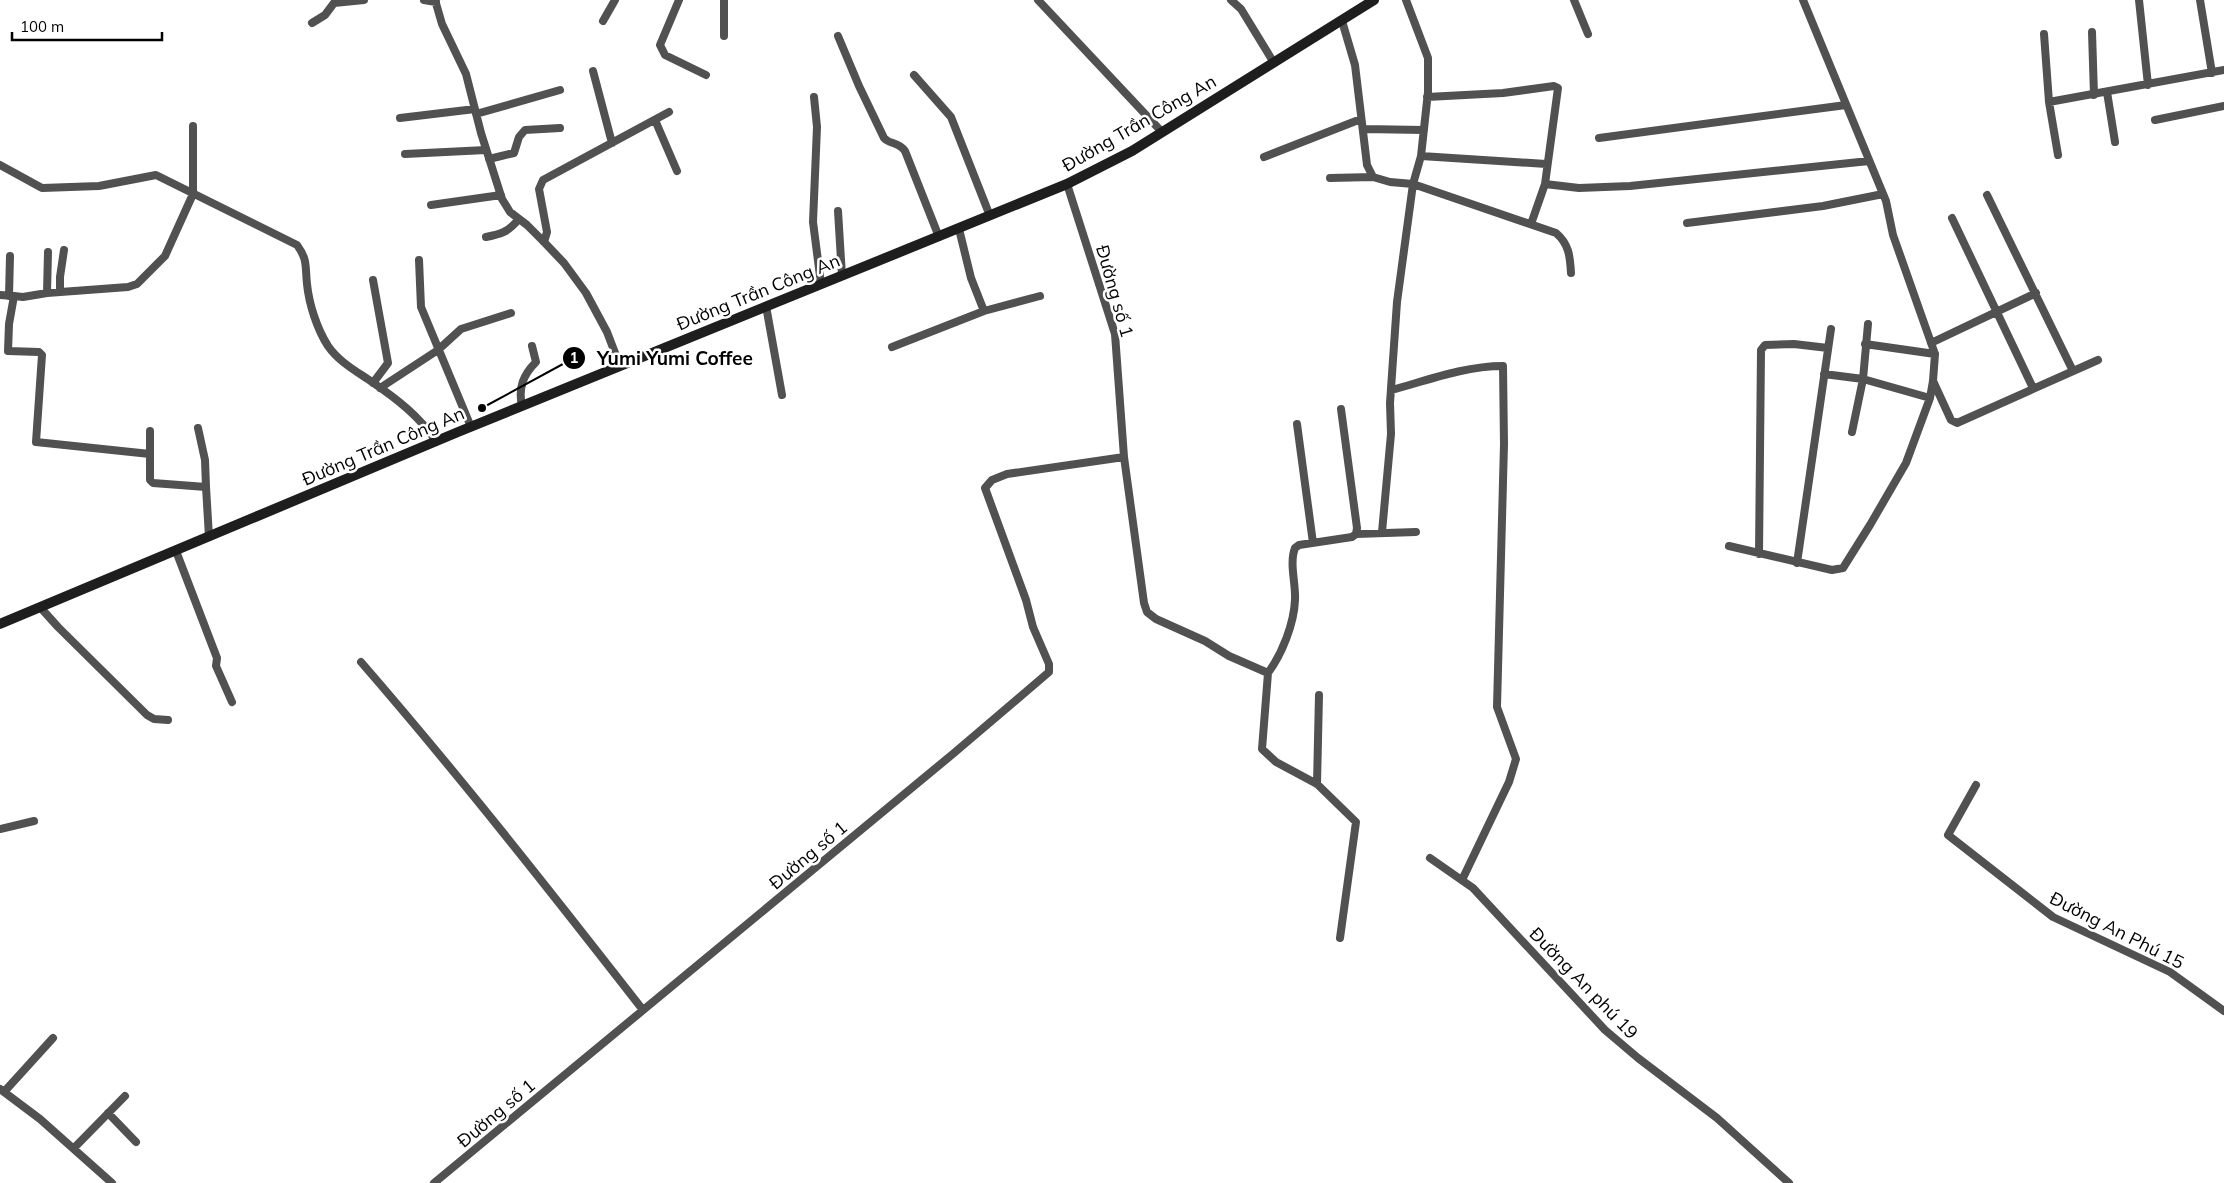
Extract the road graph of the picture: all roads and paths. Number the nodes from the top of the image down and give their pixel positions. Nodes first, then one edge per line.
1 (364, 0) edge
2 (424, 0) edge
3 (615, 0) edge
4 (678, 0) edge
5 (724, 0) edge
6 (1038, 0) edge
7 (1231, 0) edge
8 (1374, 0) edge
9 (1406, 0) edge
10 (1574, 0) edge
11 (1803, 0) edge
12 (2139, 0) edge
13 (2200, 0) edge
14 (435, 1) edge
15 (603, 21) dead end
16 (1342, 21) junction
17 (312, 23) dead end
18 (2092, 32) dead end
19 (1588, 34) dead end
20 (2044, 34) dead end
21 (724, 36) dead end
22 (838, 36) dead end
23 (1274, 63) junction
24 (2224, 70) edge
25 (593, 71) dead end
26 (2212, 72) junction
27 (914, 74) dead end
28 (706, 75) dead end
29 (2148, 85) junction
30 (560, 90) dead end
31 (2108, 92) junction
32 (2094, 95) junction
33 (1427, 96) junction
34 (814, 97) dead end
35 (2049, 102) junction
36 (1846, 105) junction
37 (2224, 106) edge
38 (475, 111) junction
39 (669, 112) dead end
40 (400, 118) dead end
41 (1362, 118) junction
42 (655, 120) junction
43 (2155, 120) dead end
44 (193, 126) dead end
45 (560, 128) dead end
46 (1363, 129) junction
47 (1424, 130) junction
48 (1162, 132) junction
49 (1599, 138) dead end
50 (2114, 142) dead end
51 (612, 143) junction
52 (486, 150) junction
53 (405, 154) dead end
54 (2058, 155) dead end
55 (1421, 156) junction
56 (1264, 157) dead end
57 (489, 159) junction
58 (1870, 161) junction
59 (1546, 164) junction
60 (0, 165) edge
61 (677, 171) dead end
62 (1373, 177) junction
63 (1330, 178) dead end
64 (1067, 184) junction
65 (1413, 184) junction
66 (1545, 184) junction
67 (193, 194) junction
68 (1883, 194) junction
69 (501, 195) junction
70 (1988, 195) dead end
71 (431, 204) dead end
72 (838, 211) dead end
73 (990, 216) junction
74 (1952, 218) dead end
75 (518, 220) junction
76 (1687, 223) dead end
77 (1531, 224) junction
78 (959, 229) junction
79 (486, 237) dead end
80 (938, 237) junction
81 (544, 242) junction
82 (64, 250) dead end
83 (48, 252) dead end
84 (10, 256) dead end
85 (419, 260) dead end
86 (1571, 273) dead end
87 (842, 276) junction
88 (373, 280) dead end
89 (821, 284) junction
90 (60, 292) junction
91 (47, 293) junction
92 (2036, 293) junction
93 (0, 295) edge
94 (12, 296) junction
95 (1040, 296) dead end
96 (766, 306) junction
97 (984, 311) junction
98 (511, 313) dead end
99 (1997, 313) junction
100 (1868, 324) dead end
101 (1831, 329) dead end
102 (1931, 343) junction
103 (1865, 344) junction
104 (532, 346) dead end
105 (892, 347) dead end
106 (1828, 348) junction
107 (438, 350) junction
108 (1935, 354) junction
109 (2098, 360) dead end
110 (620, 366) junction
111 (2073, 371) junction
112 (1824, 374) junction
113 (1863, 380) junction
114 (1933, 381) junction
115 (373, 382) junction
116 (380, 388) junction
117 (2033, 388) junction
118 (1392, 390) junction
119 (782, 395) dead end
120 (1930, 398) junction
121 (522, 406) junction
122 (1341, 409) dead end
123 (1296, 424) dead end
124 (471, 427) junction
125 (198, 428) dead end
126 (150, 431) dead end
127 (1852, 432) dead end
128 (436, 441) junction
129 (150, 454) junction
130 (1124, 457) junction
131 (206, 487) junction
132 (1382, 532) junction
133 (1416, 532) dead end
134 (1356, 534) junction
135 (209, 537) junction
136 (1313, 542) junction
137 (1729, 546) dead end
138 (176, 551) junction
139 (1759, 554) junction
140 (1797, 563) junction
141 (40, 607) junction
142 (0, 624) edge
143 (361, 662) dead end
144 (1268, 673) junction
145 (1319, 695) dead end
146 (232, 702) dead end
147 (168, 720) dead end
148 (1317, 784) junction
149 (1976, 785) dead end
150 (34, 821) dead end
151 (0, 829) edge
152 (1430, 858) dead end
153 (1462, 880) junction
154 (1340, 938) dead end
155 (643, 1010) junction
156 (2224, 1012) edge
157 (53, 1038) dead end
158 (2, 1090) edge
159 (125, 1096) dead end
160 (108, 1114) junction
161 (136, 1142) dead end
162 (74, 1148) junction
163 (112, 1183) edge
164 (434, 1183) edge
165 (1789, 1183) edge

1 - 17 street
2 - 14 street
3 - 15 street
4 - 28 street
5 - 21 street
6 - 48 street
7 - 23 street
8 - 16 main road, Đường Trần Công An
9 - 33 street
10 - 19 street
11 - 36 street
12 - 29 street
13 - 26 street
14 - 38 street
16 - 23 main road, Đường Trần Công An
16 - 41 street
18 - 32 street
20 - 35 street
22 - 80 street
23 - 48 main road, Đường Trần Công An
24 - 26 street
25 - 51 street
26 - 29 street
27 - 73 street
29 - 31 street
30 - 38 street
31 - 32 street
31 - 50 street
32 - 35 street
33 - 47 street
33 - 59 street
34 - 89 street
35 - 54 street
36 - 49 street
36 - 58 street
37 - 43 street
38 - 40 street
38 - 52 street
39 - 42 street
41 - 46 street
41 - 56 street
42 - 51 street
42 - 61 street
44 - 67 street
45 - 57 street
46 - 47 street
46 - 62 street
47 - 55 street
48 - 64 main road, Đường Trần Công An
51 - 81 street
52 - 53 street
52 - 57 street
55 - 59 street
55 - 65 street
57 - 69 street
58 - 66 street
58 - 68 street
59 - 66 street
60 - 67 street
62 - 63 street
62 - 65 street
64 - 73 main road, Đường Trần Công An
64 - 130 street, Đường số 1
65 - 77 street
65 - 118 street
66 - 77 street
67 - 90 street
67 - 115 street
68 - 76 street
68 - 102 street
69 - 71 street
69 - 75 street
70 - 92 street
72 - 87 street
73 - 78 main road, Đường Trần Công An
74 - 99 street
75 - 79 street
75 - 81 street
77 - 86 street
78 - 80 main road, Đường Trần Công An
78 - 97 street
80 - 87 main road, Đường Trần Công An
81 - 110 street
82 - 90 street
83 - 91 street
84 - 94 street
85 - 107 street
87 - 89 main road, Đường Trần Công An
88 - 115 street
89 - 96 main road, Đường Trần Công An
90 - 91 street
91 - 94 street
92 - 99 street
92 - 111 street
93 - 94 street
94 - 129 street
95 - 97 street
96 - 110 main road, Đường Trần Công An
96 - 119 street
97 - 105 street
98 - 107 street
99 - 102 street
99 - 117 street
100 - 103 street
101 - 106 street
102 - 108 street
103 - 108 street
103 - 113 street
104 - 121 street
106 - 112 street
106 - 139 street
107 - 116 street
107 - 124 street
108 - 114 street
109 - 111 street
110 - 121 main road, Đường Trần Công An
111 - 117 street
112 - 113 street
112 - 140 street
113 - 120 street
113 - 127 street
114 - 117 street
114 - 120 street
115 - 116 street
116 - 128 street
118 - 132 street
118 - 153 street
120 - 140 street
121 - 124 main road, Đường Trần Công An
122 - 134 street
123 - 136 street
124 - 128 main road, Đường Trần Công An
125 - 131 street
126 - 129 street
128 - 135 main road, Đường Trần Công An
129 - 131 street
130 - 144 street, Đường số 1
130 - 155 street, Đường số 1
131 - 135 street
132 - 133 street
132 - 134 street
134 - 136 street
135 - 138 main road, Đường Trần Công An
136 - 144 street
137 - 139 street
138 - 141 main road, Đường Trần Công An
138 - 146 street
139 - 140 street
141 - 142 main road, Đường Trần Công An
141 - 147 street
143 - 155 street
144 - 148 street
145 - 148 street
148 - 154 street
149 - 156 street, Đường An Phú 15
150 - 151 street
152 - 153 street, Đường An phú 19
153 - 165 street, Đường An phú 19
155 - 164 street, Đường số 1
157 - 158 street
158 - 162 street
159 - 160 street
160 - 161 street
160 - 162 street
162 - 163 street

